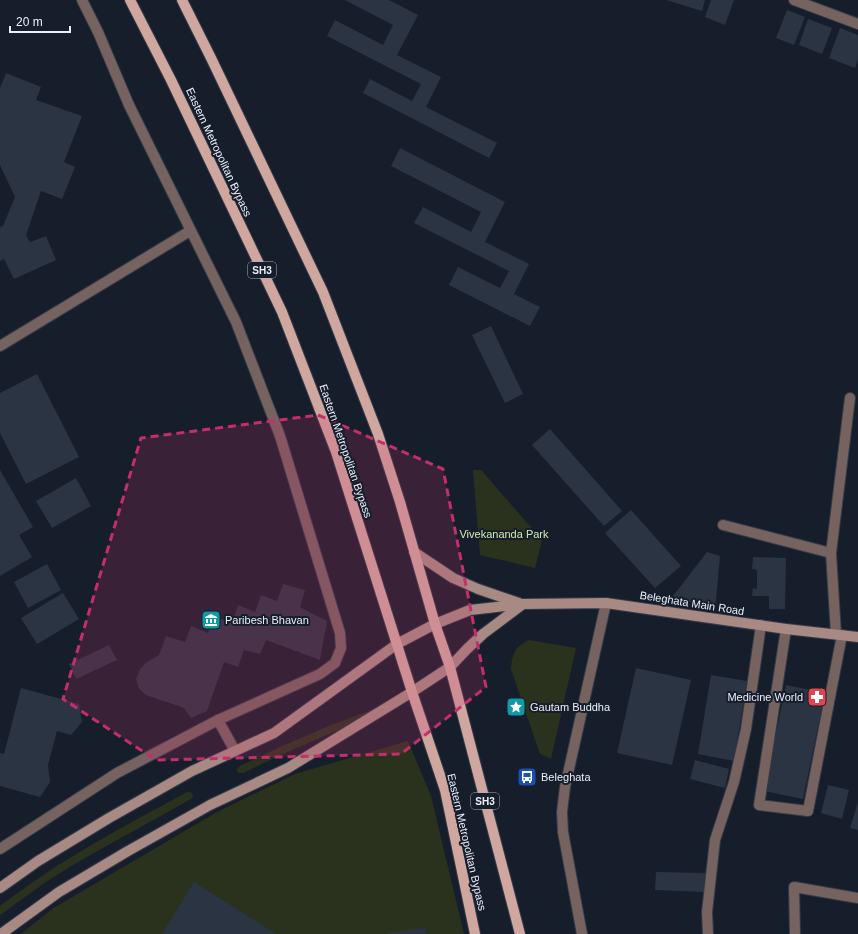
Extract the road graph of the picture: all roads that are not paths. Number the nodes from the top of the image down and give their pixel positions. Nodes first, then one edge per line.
1 (82, 0) edge
2 (130, 0) edge
3 (182, 0) edge
4 (794, 0) edge
5 (858, 24) edge
6 (190, 231) junction
7 (0, 346) edge
8 (850, 398) dead end
9 (723, 525) dead end
10 (414, 552) junction
11 (831, 553) junction
12 (606, 603) junction
13 (523, 604) junction
14 (435, 624) junction
15 (761, 625) junction
16 (786, 629) junction
17 (839, 635) junction
18 (858, 637) edge
19 (397, 644) junction
20 (450, 667) junction
21 (412, 692) junction
22 (218, 720) junction
23 (234, 752) junction
24 (0, 849) edge
25 (0, 888) edge
26 (858, 898) edge
27 (1, 934) edge
28 (475, 934) edge
29 (520, 934) edge
30 (582, 934) edge
31 (708, 934) edge
32 (794, 934) edge

1 - 6 street
2 - 19 main road, Eastern Metropolitan Bypass / SH3
3 - 10 main road, SH3
4 - 5 street
6 - 7 street
6 - 22 street
8 - 11 street
9 - 11 street
10 - 13 main road
10 - 14 main road, SH3
11 - 17 street
12 - 13 main road, Beleghata Main Road
12 - 15 main road, Beleghata Main Road
12 - 30 street
13 - 14 main road
13 - 20 main road
14 - 19 main road
14 - 20 main road, SH3
15 - 16 main road, Beleghata Main Road
15 - 31 street
16 - 17 main road, Beleghata Main Road
16 - 17 street
17 - 18 main road, Beleghata Main Road
19 - 21 main road, Eastern Metropolitan Bypass / SH3
19 - 23 main road
20 - 21 main road
20 - 29 main road, SH3
21 - 27 main road
21 - 28 main road, Eastern Metropolitan Bypass / SH3
22 - 23 street
22 - 24 street
23 - 25 main road
26 - 32 street

